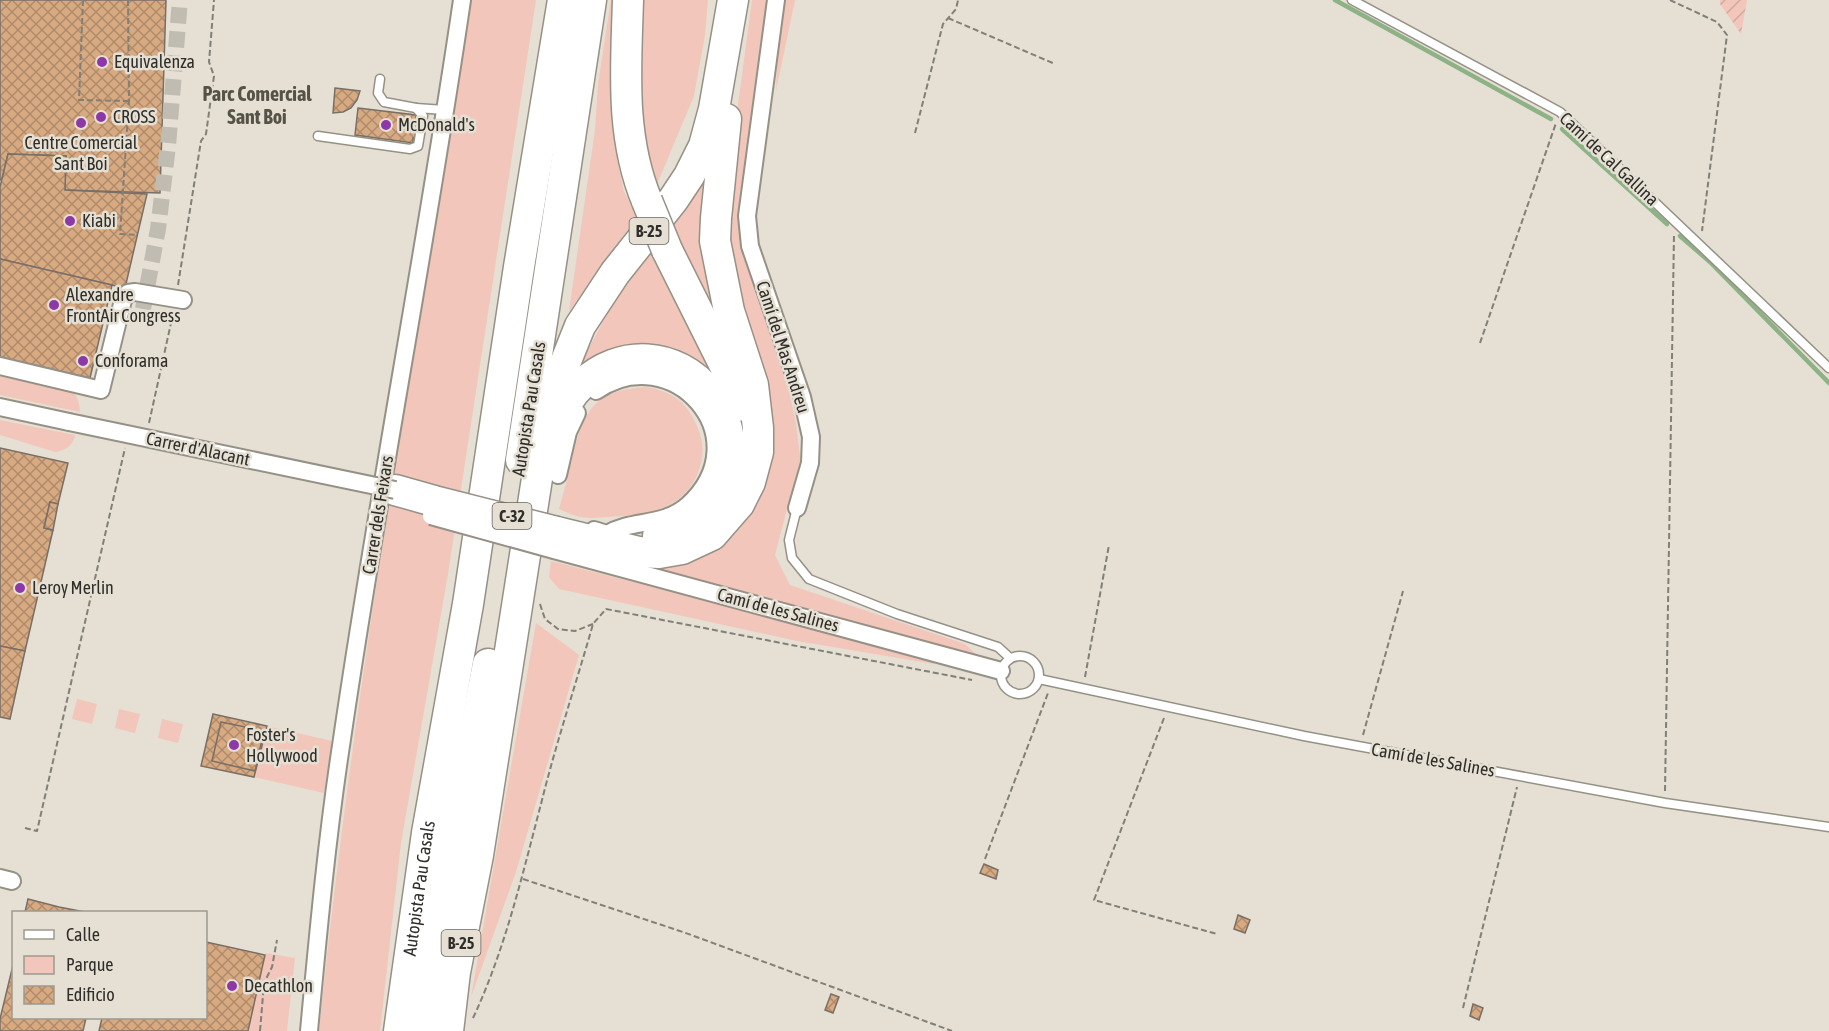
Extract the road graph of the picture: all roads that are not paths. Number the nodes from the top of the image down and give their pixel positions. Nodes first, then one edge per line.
1 (462, 0) edge
2 (553, 0) edge
3 (563, 0) edge
4 (591, 0) edge
5 (628, 0) edge
6 (716, 0) edge
7 (733, 0) edge
8 (742, 0) edge
9 (776, 0) edge
10 (1352, 0) edge
11 (380, 79) dead end
12 (546, 100) junction
13 (416, 108) junction
14 (445, 110) junction
15 (318, 136) dead end
16 (654, 246) junction
17 (183, 300) dead end
18 (0, 366) edge
19 (1829, 368) edge
20 (0, 407) edge
21 (758, 452) junction
22 (549, 464) junction
23 (395, 490) joint
24 (797, 508) joint
25 (557, 534) junction
26 (607, 534) joint
27 (1006, 665) junction
28 (1039, 679) junction
29 (1829, 827) edge
30 (459, 1027) edge
31 (309, 1031) edge
32 (399, 1031) edge
33 (426, 1031) edge

1 - 14 street, Carrer dels Feixars
2 - 12 highway
3 - 12 highway, Autopista Pau Casals / C-32
4 - 33 highway, Autopista Pau Casals / C-32
5 - 16 highway, bridge
6 - 16 highway
7 - 16 highway, B-25
8 - 21 highway
9 - 24 street, Camí del Mas Andreu
10 - 19 lane, Camí de Cal Gallina
11 - 13 lane
12 - 32 highway, Autopista Pau Casals / C-32
13 - 14 lane
13 - 15 lane
14 - 31 street, Carrer dels Feixars
16 - 21 highway
16 - 22 highway, B-25
17 - 18 street
20 - 23 street, Carrer d'Alacant, bridge
21 - 25 highway
22 - 26 highway
22 - 30 highway, B-25
23 - 25 highway, bridge
24 - 27 lane, Camí del Mas Andreu
25 - 26 street
25 - 27 street, Camí de les Salines
27 - 28 lane
27 - 28 lane
28 - 29 lane, Camí de les Salines

